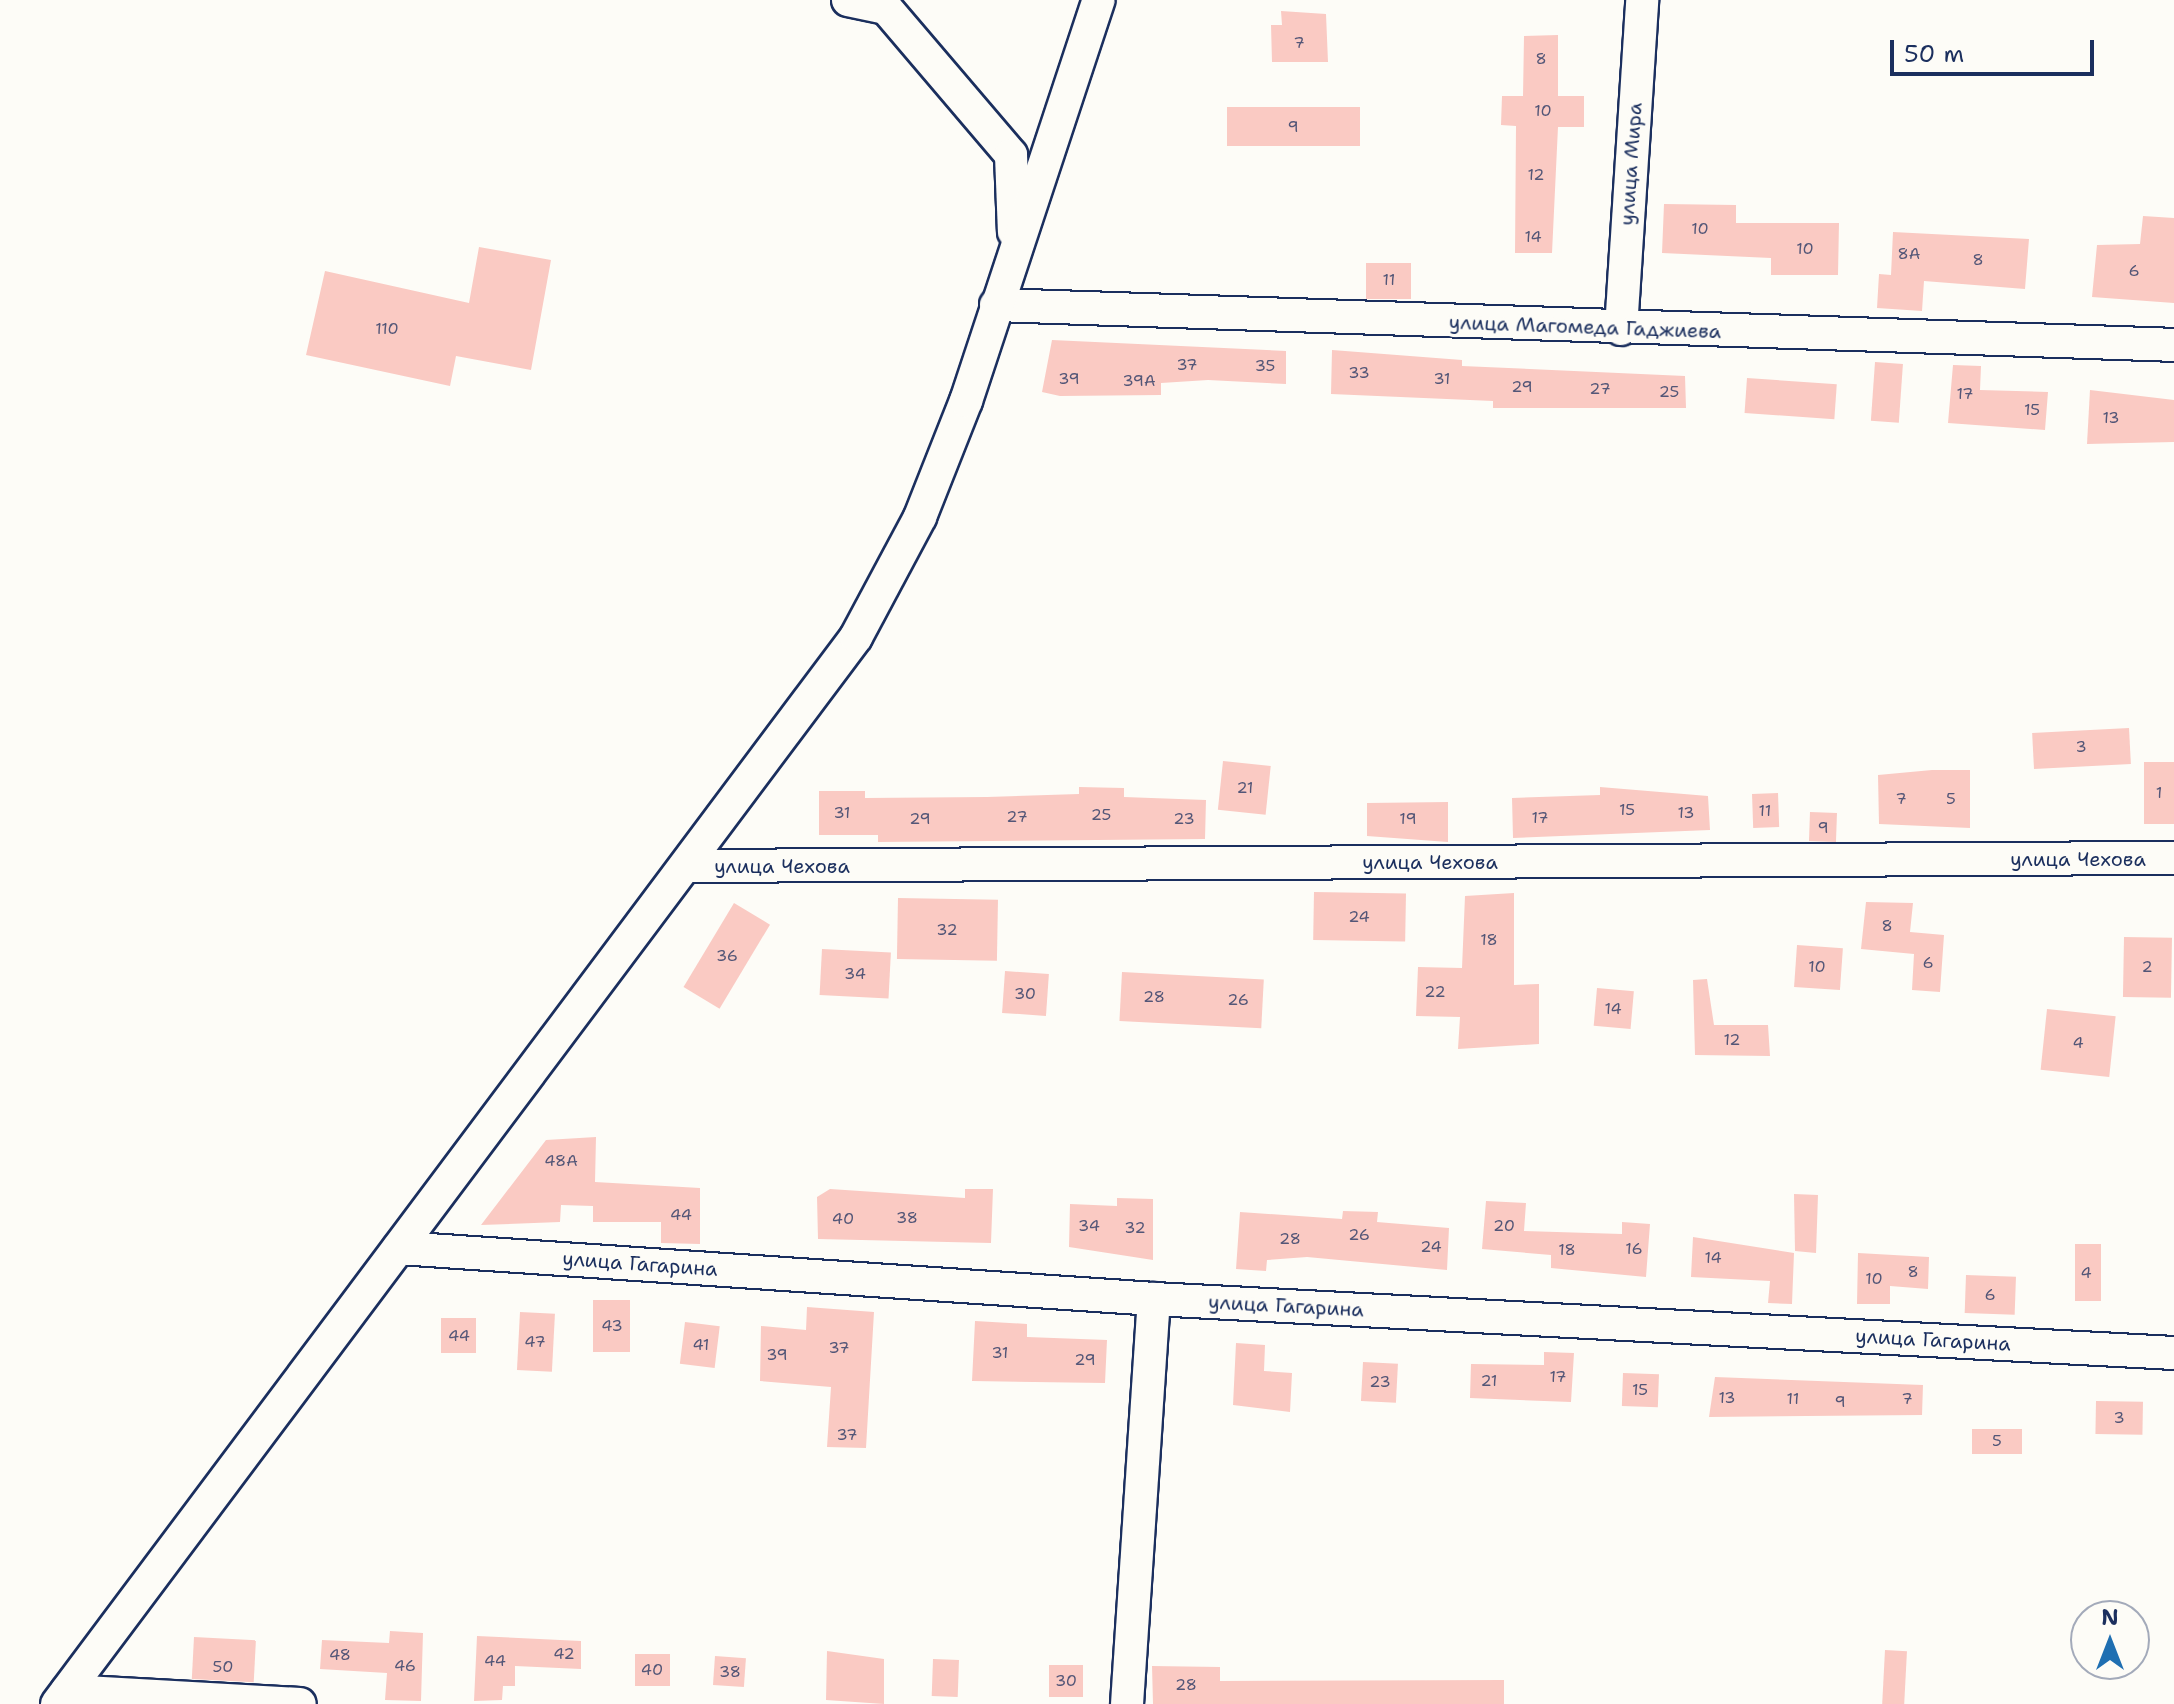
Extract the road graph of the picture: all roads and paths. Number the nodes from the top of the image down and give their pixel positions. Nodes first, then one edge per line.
1 (848, 0) edge
2 (1099, 0) edge
3 (1642, 0) edge
4 (1015, 253) junction
5 (996, 305) junction
6 (1621, 329) junction
7 (2174, 345) edge
8 (2174, 858) edge
9 (686, 866) junction
10 (399, 1248) junction
11 (1154, 1299) junction
12 (2174, 1353) edge
13 (62, 1697) edge
14 (300, 1704) edge
15 (1127, 1704) edge

1 - 4 street
2 - 4 street
3 - 6 street, улица Мира
4 - 5 street
5 - 6 street, улица Магомеда Гаджиева
5 - 9 street
6 - 7 street, улица Магомеда Гаджиева
8 - 9 street, улица Чехова
9 - 10 street
10 - 11 street, улица Гагарина
10 - 13 street
11 - 12 street, улица Гагарина
11 - 15 street
13 - 14 street

